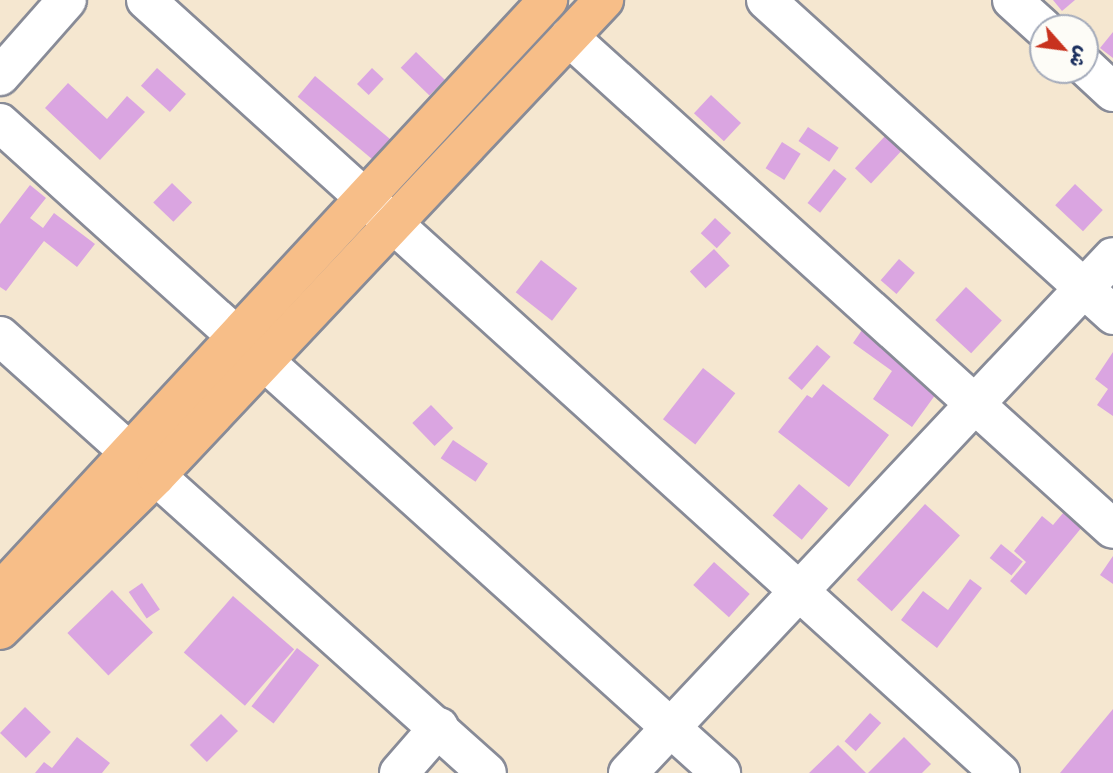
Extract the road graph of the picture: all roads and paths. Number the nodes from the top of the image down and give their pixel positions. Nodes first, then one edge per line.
1 (67, 0) edge
2 (146, 0) edge
3 (604, 0) edge
4 (766, 0) edge
5 (1012, 0) edge
6 (536, 4) edge
7 (1029, 15) edge
8 (569, 37) junction
9 (0, 76) edge
10 (1099, 79) edge
11 (1113, 92) edge
12 (0, 124) edge
13 (362, 196) junction
14 (391, 222) junction
15 (1113, 257) edge
16 (1083, 288) junction
17 (1113, 315) edge
18 (238, 333) junction
19 (0, 336) edge
20 (266, 359) junction
21 (974, 404) junction
22 (127, 450) junction
23 (156, 476) junction
24 (1113, 529) edge
25 (796, 591) junction
26 (0, 592) edge
27 (0, 630) edge
28 (439, 727) junction
29 (671, 727) junction
30 (399, 773) edge
31 (487, 773) edge
32 (628, 773) edge
33 (721, 773) edge
34 (1000, 773) edge

1 - 9 street
2 - 13 street
3 - 8 main road
4 - 16 street
5 - 7 street
6 - 13 main road
8 - 14 main road
8 - 21 street
10 - 11 street
12 - 18 street
13 - 14 street
13 - 18 main road
14 - 20 main road
14 - 25 street
15 - 16 street
16 - 17 street
16 - 21 street
18 - 20 street
18 - 22 main road
19 - 22 street
20 - 23 main road
20 - 29 street
21 - 24 street
21 - 25 street
22 - 23 street
22 - 26 main road
23 - 27 main road
23 - 28 street
25 - 29 street
25 - 34 street
28 - 30 street
28 - 31 street
29 - 32 street
29 - 33 street

